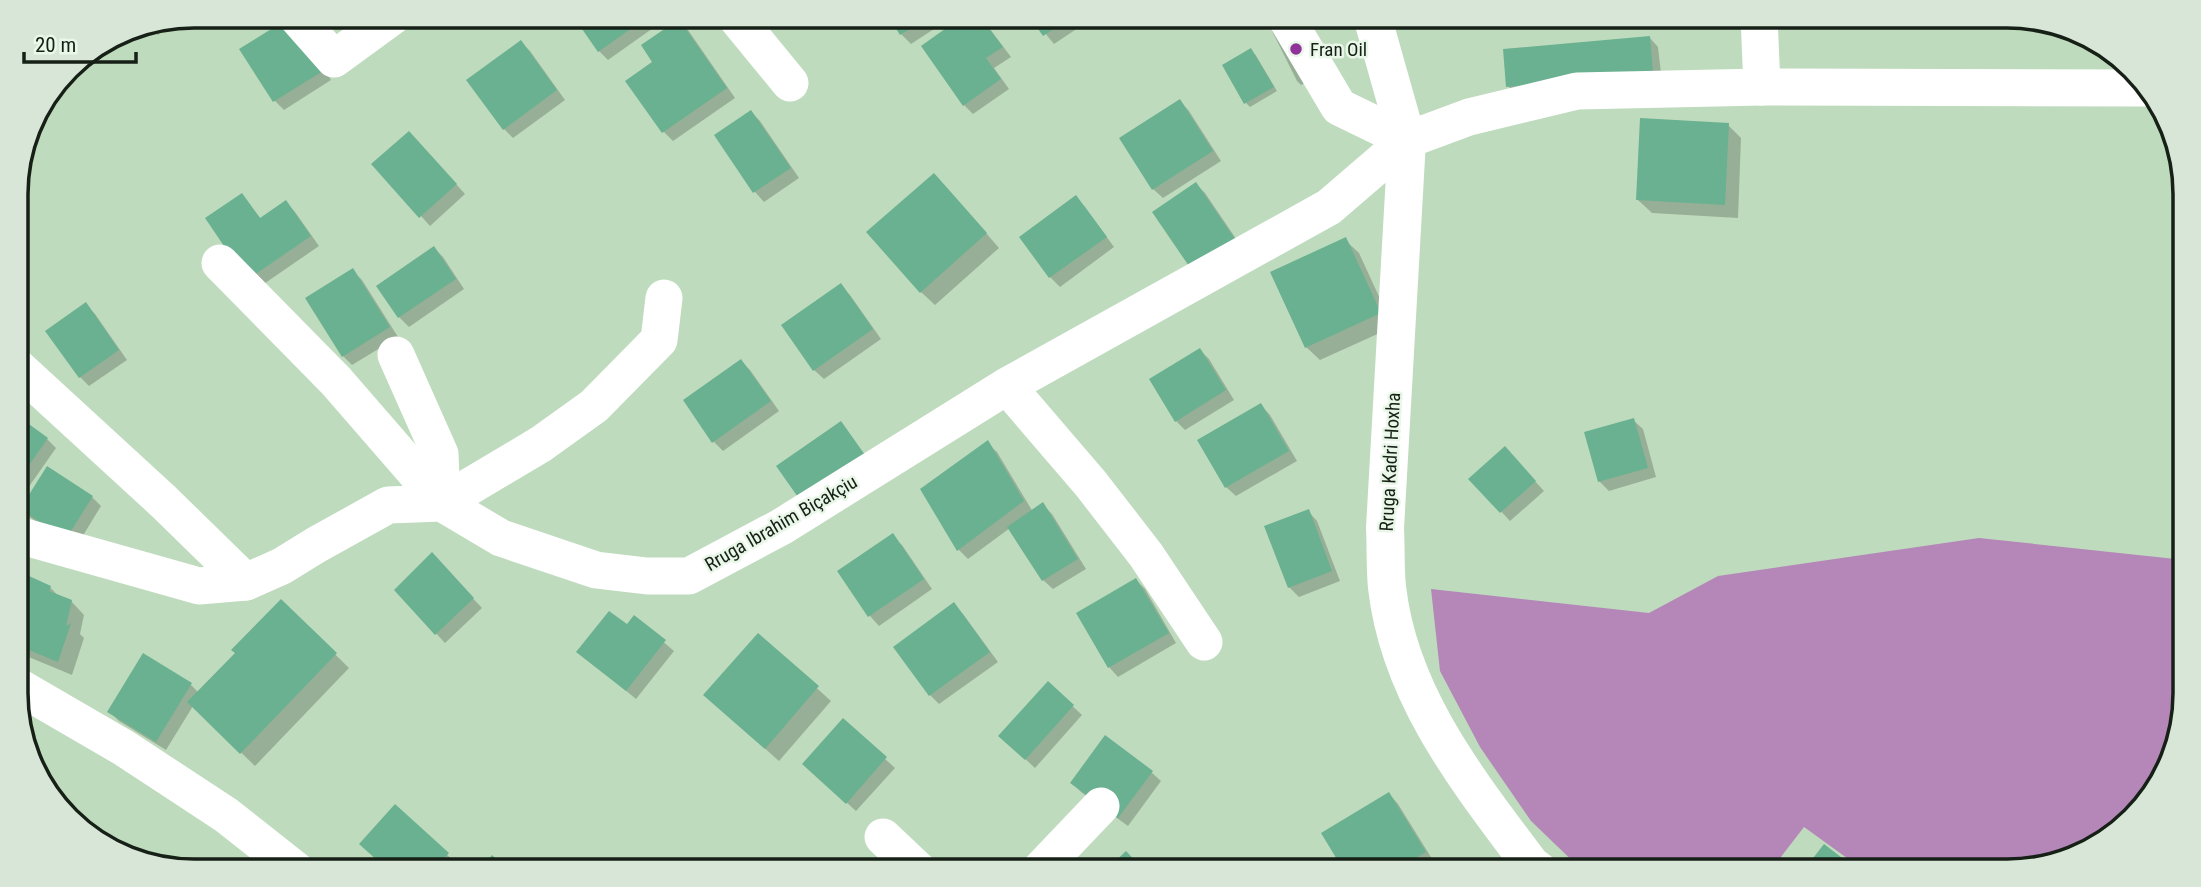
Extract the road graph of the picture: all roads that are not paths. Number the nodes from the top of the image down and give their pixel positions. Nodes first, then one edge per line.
1 (307, 28) edge
2 (377, 28) edge
3 (745, 28) edge
4 (1292, 28) edge
5 (1375, 28) edge
6 (1760, 28) edge
7 (790, 83) dead end
8 (1762, 87) junction
9 (2134, 88) edge
10 (1407, 141) junction
11 (220, 262) dead end
12 (664, 298) dead end
13 (396, 355) dead end
14 (28, 377) edge
15 (1007, 387) junction
16 (442, 503) junction
17 (28, 538) edge
18 (246, 582) junction
19 (1204, 642) dead end
20 (28, 692) edge
21 (1101, 806) dead end
22 (883, 837) dead end
23 (282, 859) edge
24 (906, 859) edge
25 (1050, 859) edge
26 (1524, 859) edge

1 - 2 street
3 - 7 street
4 - 10 street
5 - 10 main road, Rruga Kadri Hoxha
6 - 8 street
8 - 9 street, Rruga Ibrahim Biçakçiu
8 - 10 street, Rruga Ibrahim Biçakçiu
10 - 15 street, Rruga Ibrahim Biçakçiu
10 - 26 main road, Rruga Kadri Hoxha
11 - 16 street
12 - 16 street
13 - 16 street
14 - 18 street
15 - 16 street, Rruga Ibrahim Biçakçiu
15 - 19 street
16 - 18 street
17 - 18 street
20 - 23 street
21 - 25 street
22 - 24 street

